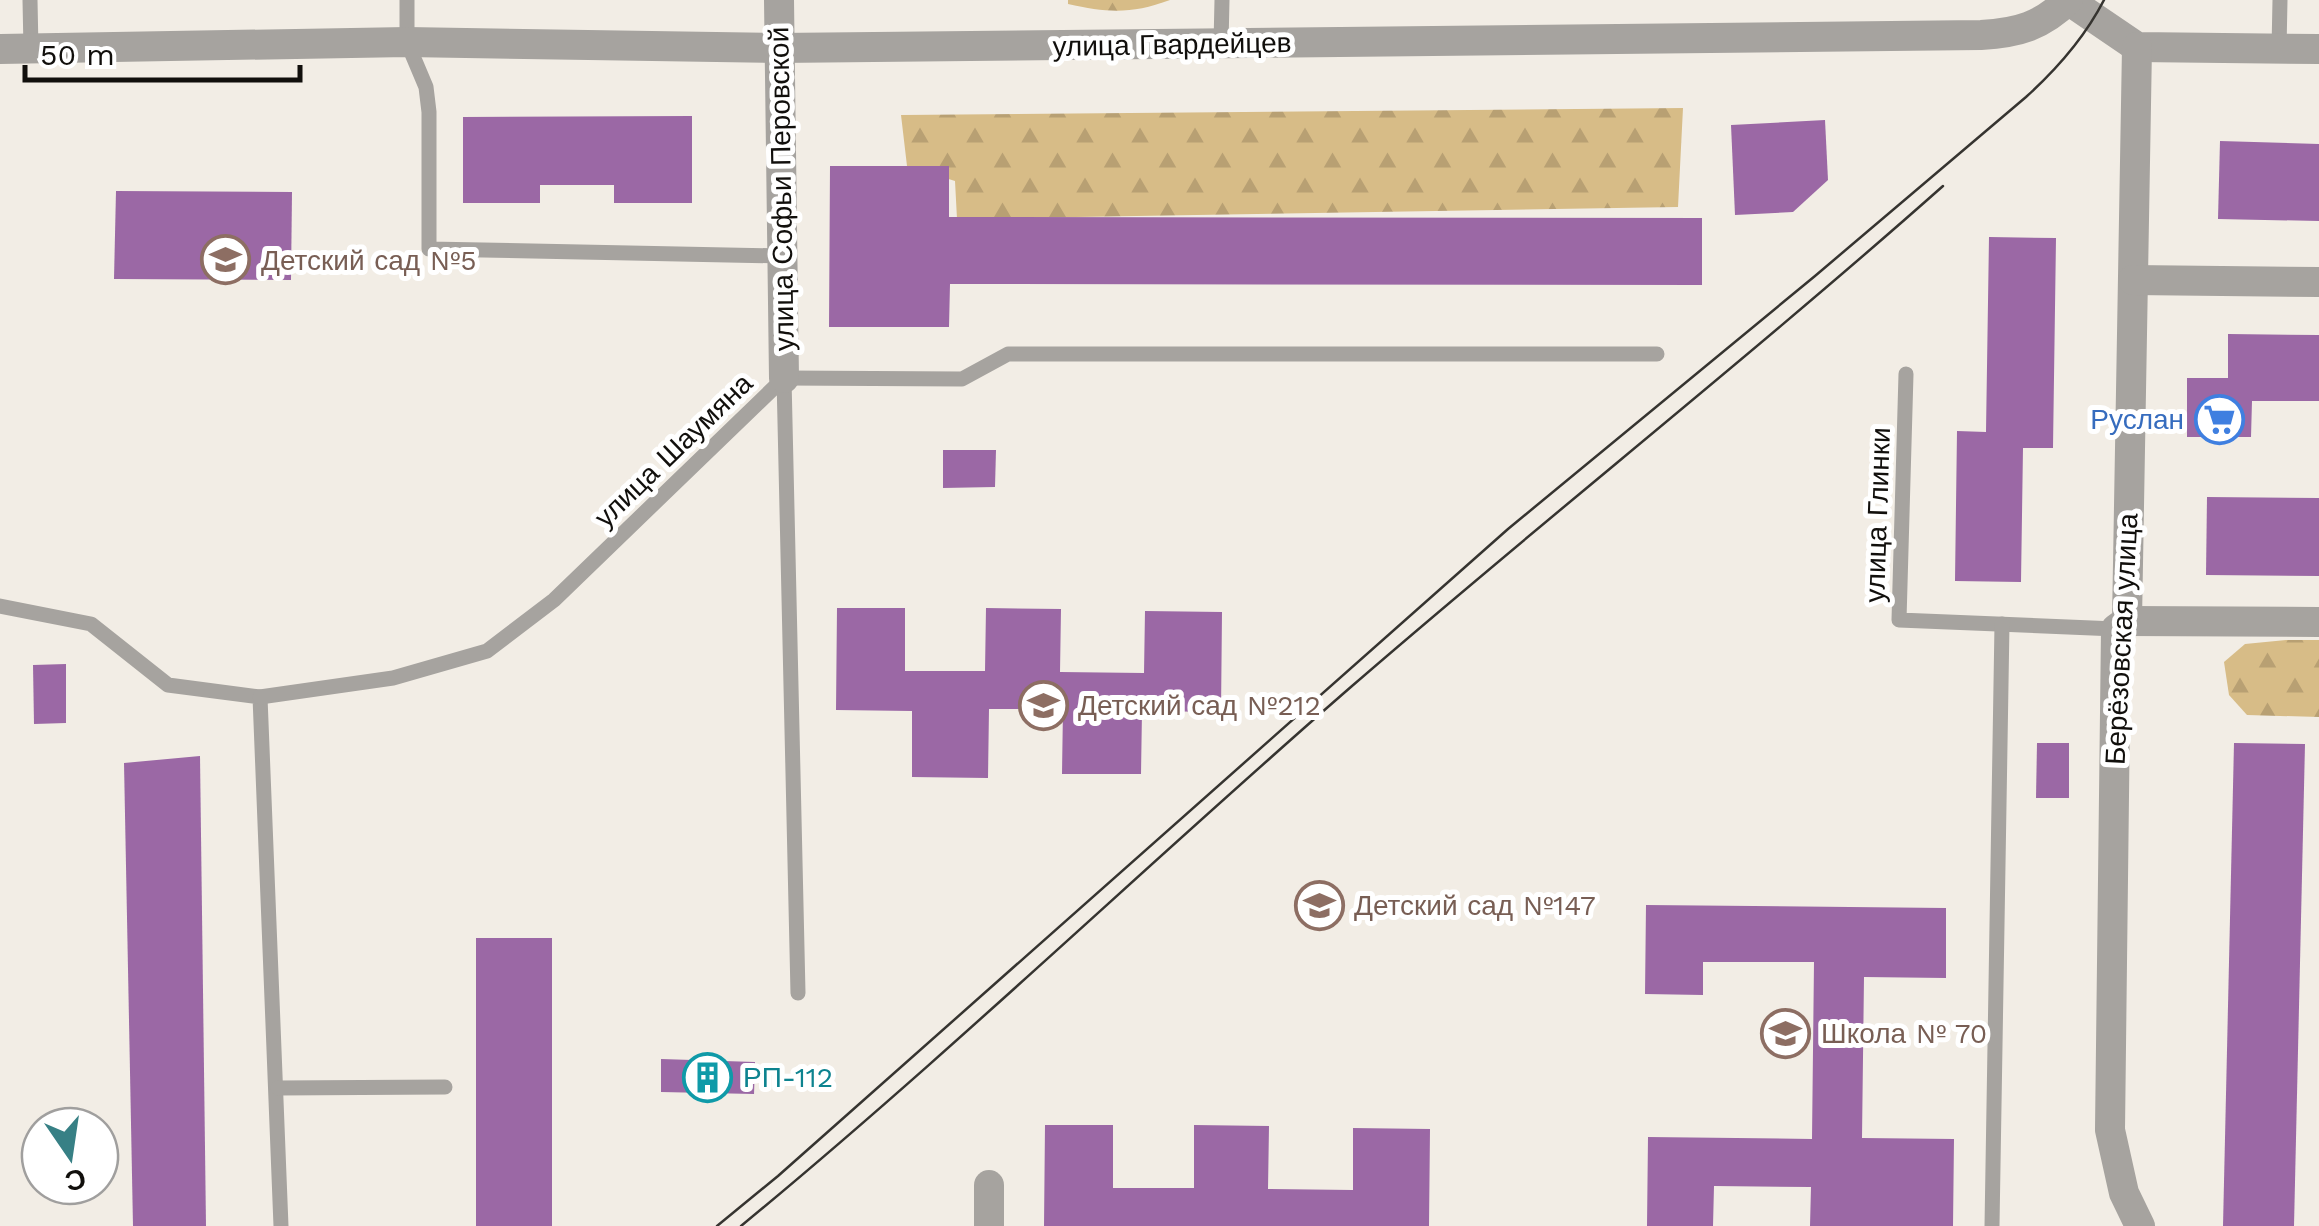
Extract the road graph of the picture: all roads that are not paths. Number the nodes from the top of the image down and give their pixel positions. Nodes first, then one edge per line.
1 (30, 0) edge
2 (407, 0) edge
3 (779, 0) edge
4 (1222, 0) edge
5 (2068, 0) edge
6 (2280, 0) edge
7 (407, 42) junction
8 (1221, 44) junction
9 (2137, 47) junction
10 (0, 48) edge
11 (778, 48) junction
12 (31, 49) junction
13 (2279, 49) junction
14 (2319, 49) edge
15 (782, 256) junction
16 (2133, 280) junction
17 (2319, 282) edge
18 (1658, 354) dead end
19 (1906, 374) dead end
20 (784, 378) junction
21 (0, 606) edge
22 (2319, 622) edge
23 (2002, 624) junction
24 (2121, 625) junction
25 (260, 697) junction
26 (798, 993) dead end
27 (278, 1088) junction
28 (445, 1088) dead end
29 (989, 1186) dead end
30 (281, 1226) edge
31 (989, 1226) edge
32 (1992, 1226) edge
33 (2140, 1226) edge

1 - 12 lane
2 - 7 lane
3 - 11 street, улица Софьи Перовской
4 - 8 lane
5 - 8 street, улица Гвардейцев
5 - 9 street, улица Гвардейцев
6 - 13 lane
7 - 11 street, улица Гвардейцев
7 - 12 street, улица Гвардейцев
7 - 15 lane
8 - 11 street, улица Гвардейцев
9 - 13 street
9 - 16 street, Берёзовская улица
10 - 12 street, улица Гвардейцев
11 - 15 street, улица Софьи Перовской
13 - 14 street
15 - 20 street, улица Софьи Перовской
16 - 17 street
16 - 24 street, Берёзовская улица
18 - 20 lane
19 - 23 lane, улица Глинки
20 - 25 lane, улица Шаумяна
20 - 26 lane, улица Шаумяна
21 - 25 lane, улица Шаумяна
22 - 24 street
23 - 24 lane, улица Глинки
23 - 32 lane
24 - 33 street, Берёзовская улица
25 - 27 lane
27 - 28 lane
27 - 30 lane
29 - 31 street

